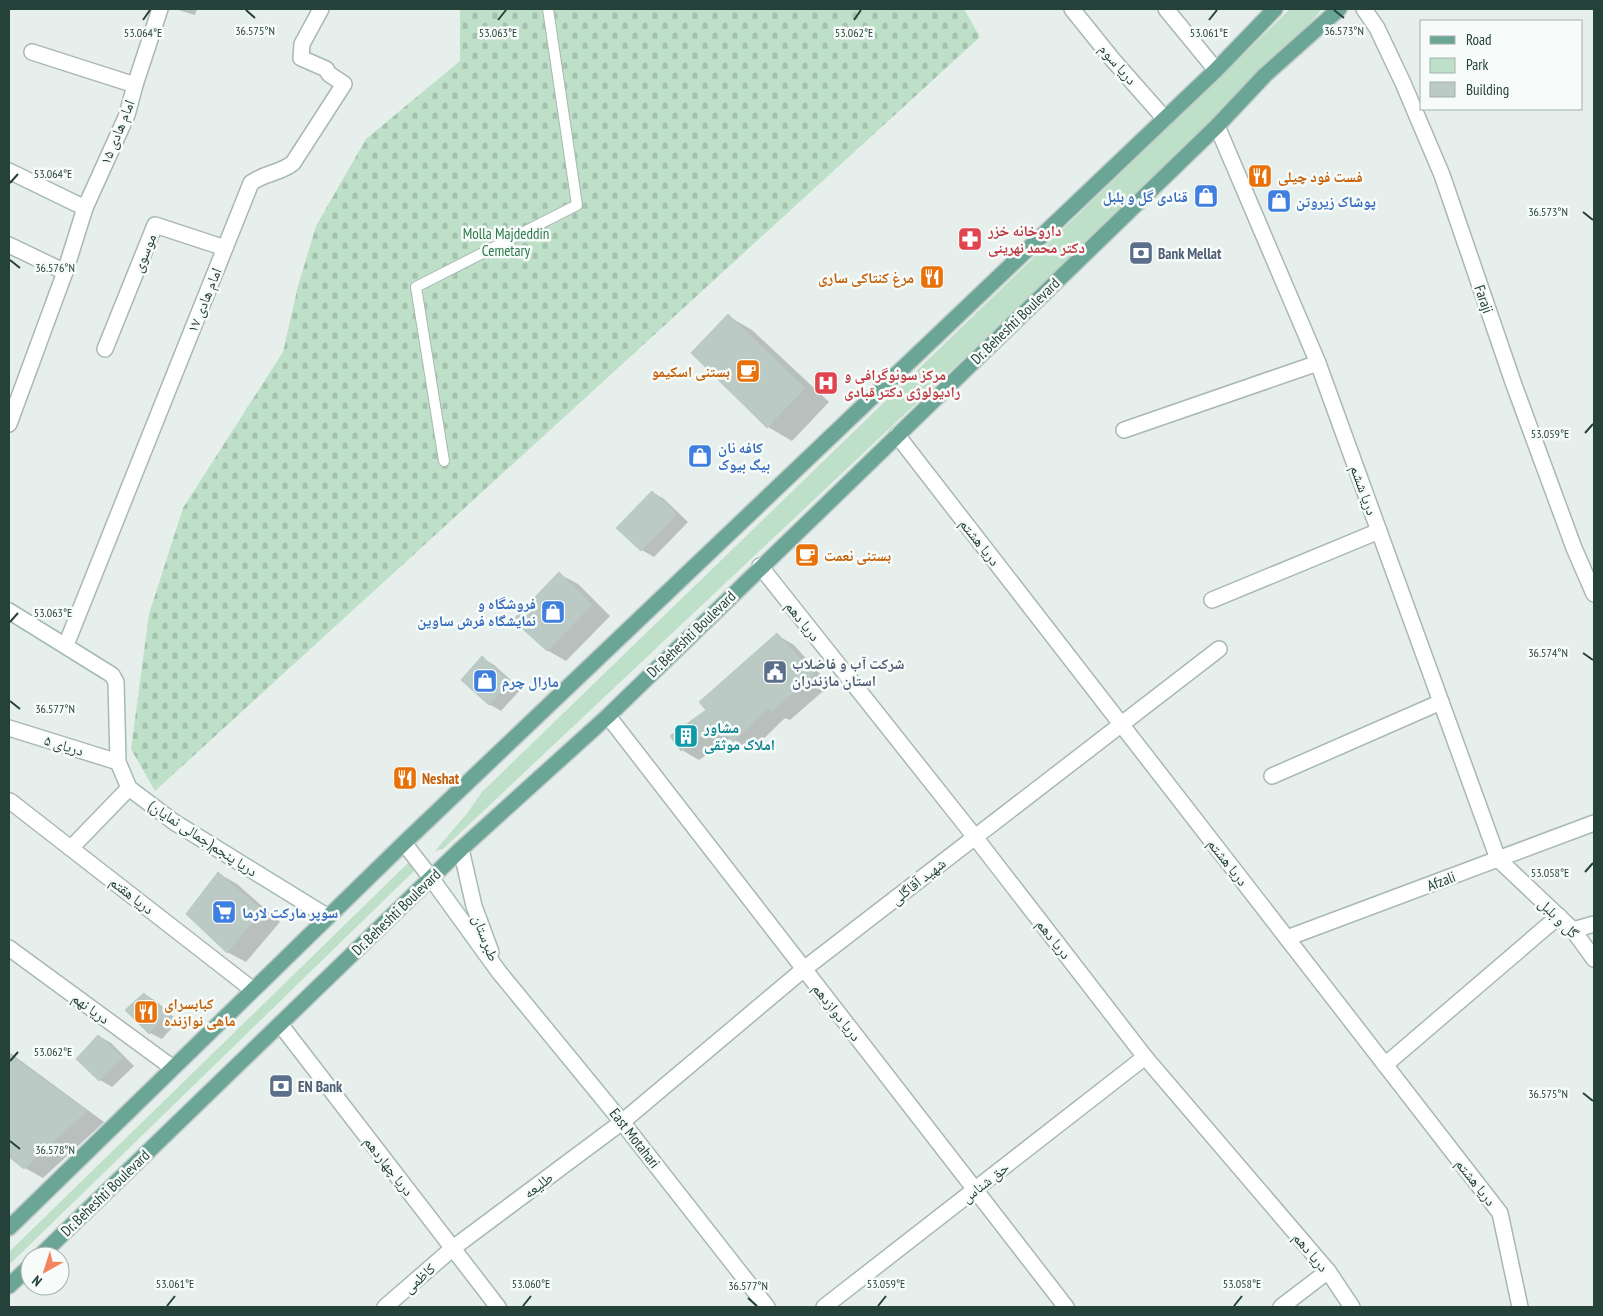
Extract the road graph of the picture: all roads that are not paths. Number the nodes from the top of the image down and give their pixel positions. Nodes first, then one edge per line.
1 (160, 9) edge
2 (321, 9) edge
3 (548, 9) edge
4 (1072, 9) edge
5 (1166, 9) edge
6 (1263, 9) edge
7 (1275, 9) edge
8 (1339, 9) edge
9 (1364, 9) edge
10 (32, 52) dead end
11 (1216, 70) junction
12 (134, 85) junction
13 (1165, 119) junction
14 (1217, 126) junction
15 (9, 171) edge
16 (86, 208) junction
17 (9, 245) edge
18 (225, 248) junction
19 (65, 272) junction
20 (105, 349) dead end
21 (1318, 363) junction
22 (9, 424) edge
23 (1124, 430) dead end
24 (897, 435) junction
25 (444, 461) dead end
26 (1379, 530) junction
27 (760, 566) junction
28 (1594, 594) edge
29 (1212, 600) dead end
30 (9, 611) edge
31 (66, 645) junction
32 (1219, 649) dead end
33 (1440, 702) junction
34 (608, 716) junction
35 (1121, 725) junction
36 (9, 728) edge
37 (118, 762) junction
38 (1272, 776) dead end
39 (129, 788) junction
40 (10, 801) dead end
41 (1594, 823) edge
42 (975, 837) junction
43 (404, 843) junction
44 (71, 848) junction
45 (461, 849) junction
46 (1498, 859) junction
47 (432, 878) junction
48 (1559, 916) junction
49 (328, 917) junction
50 (1594, 924) edge
51 (1573, 930) junction
52 (1287, 938) junction
53 (9, 948) edge
54 (1594, 959) edge
55 (804, 969) junction
56 (499, 972) junction
57 (253, 990) junction
58 (280, 1024) junction
59 (1146, 1057) junction
60 (1385, 1064) junction
61 (174, 1068) junction
62 (622, 1122) junction
63 (975, 1190) junction
64 (9, 1228) edge
65 (50, 1246) edge
66 (453, 1248) junction
67 (1328, 1272) junction
68 (20, 1276) edge
69 (9, 1286) edge
70 (385, 1307) edge
71 (498, 1307) edge
72 (767, 1307) edge
73 (824, 1307) edge
74 (1066, 1307) edge
75 (1281, 1307) edge
76 (1352, 1307) edge
77 (1520, 1307) edge

1 - 12 street, امام هادی ۱۵
2 - 18 street, امام هادی ۱۷
3 - 25 lane
4 - 13 street, دریا سوم
5 - 11 street
6 - 11 main road
7 - 11 main road
8 - 14 main road, Dr. Beheshti Boulevard
9 - 28 street, Faraji
10 - 12 street
11 - 13 main road
12 - 16 street, امام هادی ۱۵
13 - 43 main road
14 - 21 street, دریا ششم
14 - 24 main road, Dr. Beheshti Boulevard
15 - 16 street
16 - 19 street, امام هادی ۱۵
17 - 19 street
18 - 20 street, موسوی
18 - 31 street, امام هادی ۱۷
19 - 22 street, امام هادی ۱۵
21 - 23 street
21 - 26 street, دریا ششم
24 - 27 main road, Dr. Beheshti Boulevard
24 - 35 street, دریا هشتم
26 - 29 street
26 - 33 street, دریا ششم
27 - 34 main road, Dr. Beheshti Boulevard
27 - 42 street, دریا دهم
30 - 31 street, دریا پنجم(جمالی نمایان)
31 - 37 street, دریا پنجم(جمالی نمایان)
32 - 35 street, شهید آقاگلی
33 - 38 street
33 - 46 street, دریا ششم
34 - 45 main road, Dr. Beheshti Boulevard
34 - 55 street, دریا دوازدهم
35 - 42 street, شهید آقاگلی
35 - 52 street, دریا هشتم
36 - 37 street, دریای ۵
37 - 39 street, دریا پنجم(جمالی نمایان)
39 - 44 street
39 - 49 street, دریا پنجم(جمالی نمایان)
40 - 44 street, دریا هقتم
41 - 46 street, Afzali
42 - 55 street, شهید آقاگلی
42 - 59 street, دریا دهم
43 - 47 street, طبرستان
43 - 49 main road
44 - 57 street, دریا هقتم
45 - 47 main road, Dr. Beheshti Boulevard
45 - 56 street, طبرستان
46 - 48 street, گل و بلبل
46 - 52 street, Afzali
47 - 56 street, طبرستان
47 - 58 main road, Dr. Beheshti Boulevard
48 - 51 street, گل و بلبل
48 - 60 street
49 - 57 main road
50 - 51 street
51 - 54 street, گل و بلبل
52 - 60 street, دریا هشتم
53 - 61 street, دریا نهم
55 - 62 street, شهید آقاگلی
55 - 63 street, دریا دوازدهم
56 - 62 street, East Motahari
57 - 61 main road
58 - 65 main road, Dr. Beheshti Boulevard
58 - 66 street, دریا چهاردهم
59 - 63 street, حق شناس
59 - 67 street, دریا دهم
60 - 77 street, دریا هشتم
61 - 64 main road
62 - 66 street, طلیعه
62 - 72 street, East Motahari
63 - 73 street, حق شناس
63 - 74 street, دریا دوازدهم
66 - 70 street, کاظمی
66 - 71 street, دریا چهاردهم
67 - 75 street
67 - 76 street, دریا دهم
68 - 69 main road

